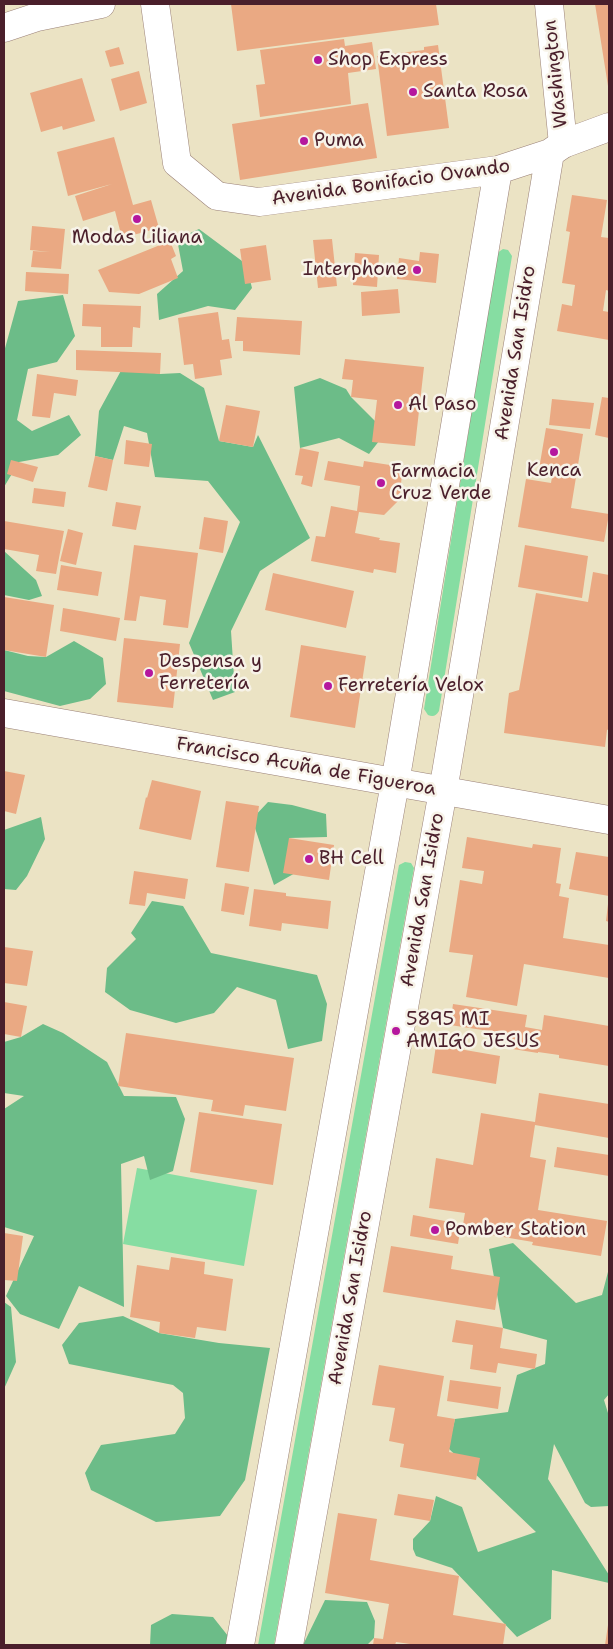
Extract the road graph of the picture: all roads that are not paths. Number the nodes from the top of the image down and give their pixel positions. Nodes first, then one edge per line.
1 (101, 4) edge
2 (156, 4) edge
3 (549, 4) edge
4 (4, 28) edge
5 (609, 127) edge
6 (557, 148) junction
7 (498, 170) junction
8 (4, 713) edge
9 (395, 783) junction
10 (443, 791) junction
11 (609, 820) edge
12 (240, 1645) edge
13 (289, 1645) edge

1 - 4 main road
2 - 7 main road, Avenida Bonifacio Ovando
3 - 6 main road, Washington
5 - 6 main road, Avenida Bonifacio Ovando
6 - 7 main road, Avenida Bonifacio Ovando
6 - 10 main road, Avenida San Isidro
7 - 9 main road
8 - 9 main road, Francisco Acuña de Figueroa
9 - 10 main road, Francisco Acuña de Figueroa
9 - 12 main road
10 - 11 main road, Francisco Acuña de Figueroa
10 - 13 main road, Avenida San Isidro

